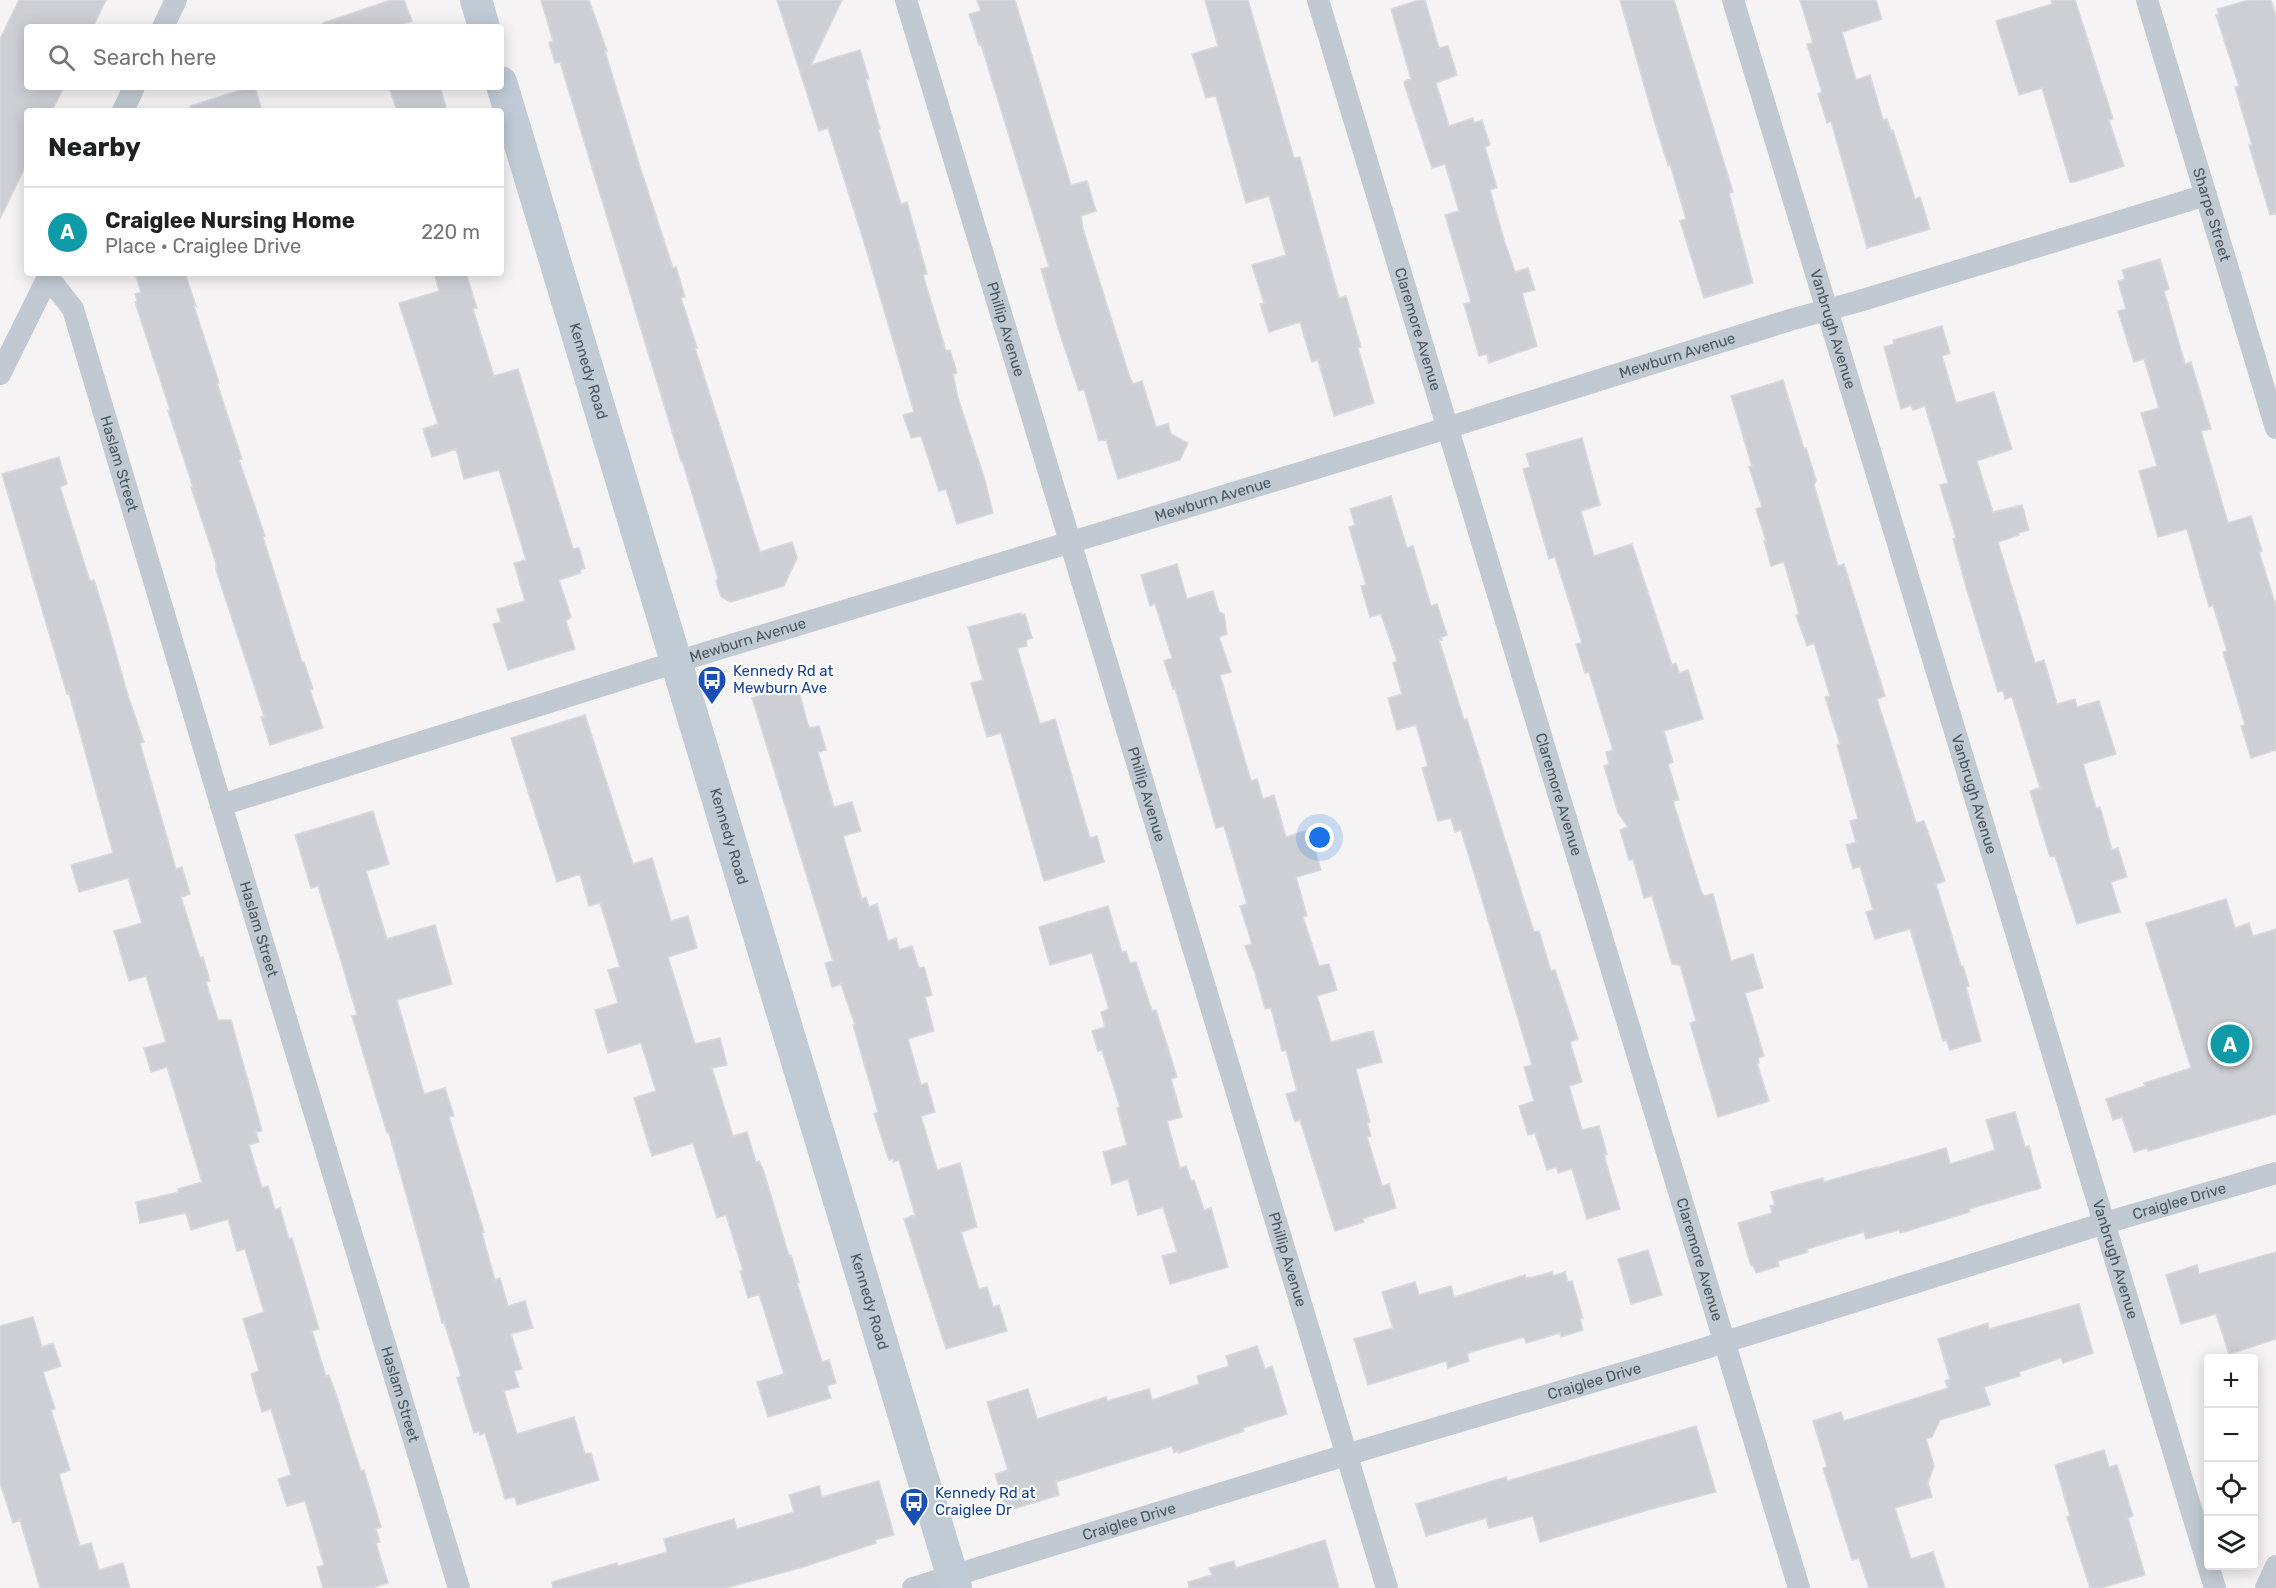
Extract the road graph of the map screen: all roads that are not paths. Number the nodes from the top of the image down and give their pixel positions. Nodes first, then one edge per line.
1 (176, 0) edge
2 (476, 0) edge
3 (906, 0) edge
4 (1318, 0) edge
5 (1733, 0) edge
6 (2147, 0) edge
7 (164, 24) edge
8 (483, 24) edge
9 (133, 90) edge
10 (503, 90) edge
11 (124, 108) edge
12 (2206, 195) junction
13 (49, 276) edge
14 (50, 276) edge
15 (1827, 311) junction
16 (0, 374) edge
17 (1448, 428) junction
18 (2276, 428) edge
19 (1070, 544) junction
20 (676, 663) junction
21 (221, 805) junction
22 (2276, 1173) edge
23 (2105, 1223) junction
24 (1724, 1342) junction
25 (1346, 1455) junction
26 (2276, 1566) edge
27 (954, 1582) edge
28 (459, 1588) edge
29 (913, 1588) edge
30 (1387, 1588) edge
31 (1799, 1588) edge
32 (2215, 1588) edge
33 (2266, 1588) edge

1 - 7 street
2 - 8 street
3 - 19 street, Phillip Avenue
4 - 17 street, Claremore Avenue
5 - 15 street, Vanbrugh Avenue
6 - 12 street, Sharpe Street
9 - 11 street
10 - 20 street, Kennedy Road
12 - 15 street, Mewburn Avenue
12 - 18 street, Sharpe Street
13 - 16 street
14 - 21 street, Haslam Street
15 - 17 street, Mewburn Avenue
15 - 23 street, Vanbrugh Avenue
17 - 19 street, Mewburn Avenue
17 - 24 street, Claremore Avenue
19 - 20 street, Mewburn Avenue
19 - 25 street, Phillip Avenue
20 - 21 street, Mewburn Avenue
20 - 27 street, Kennedy Road
21 - 28 street, Haslam Street
22 - 23 street, Craiglee Drive
23 - 24 street, Craiglee Drive
23 - 32 street, Vanbrugh Avenue
24 - 25 street, Craiglee Drive
24 - 31 street, Claremore Avenue
25 - 27 street, Craiglee Drive
25 - 30 street, Phillip Avenue
26 - 33 street
27 - 29 street, Craiglee Drive

